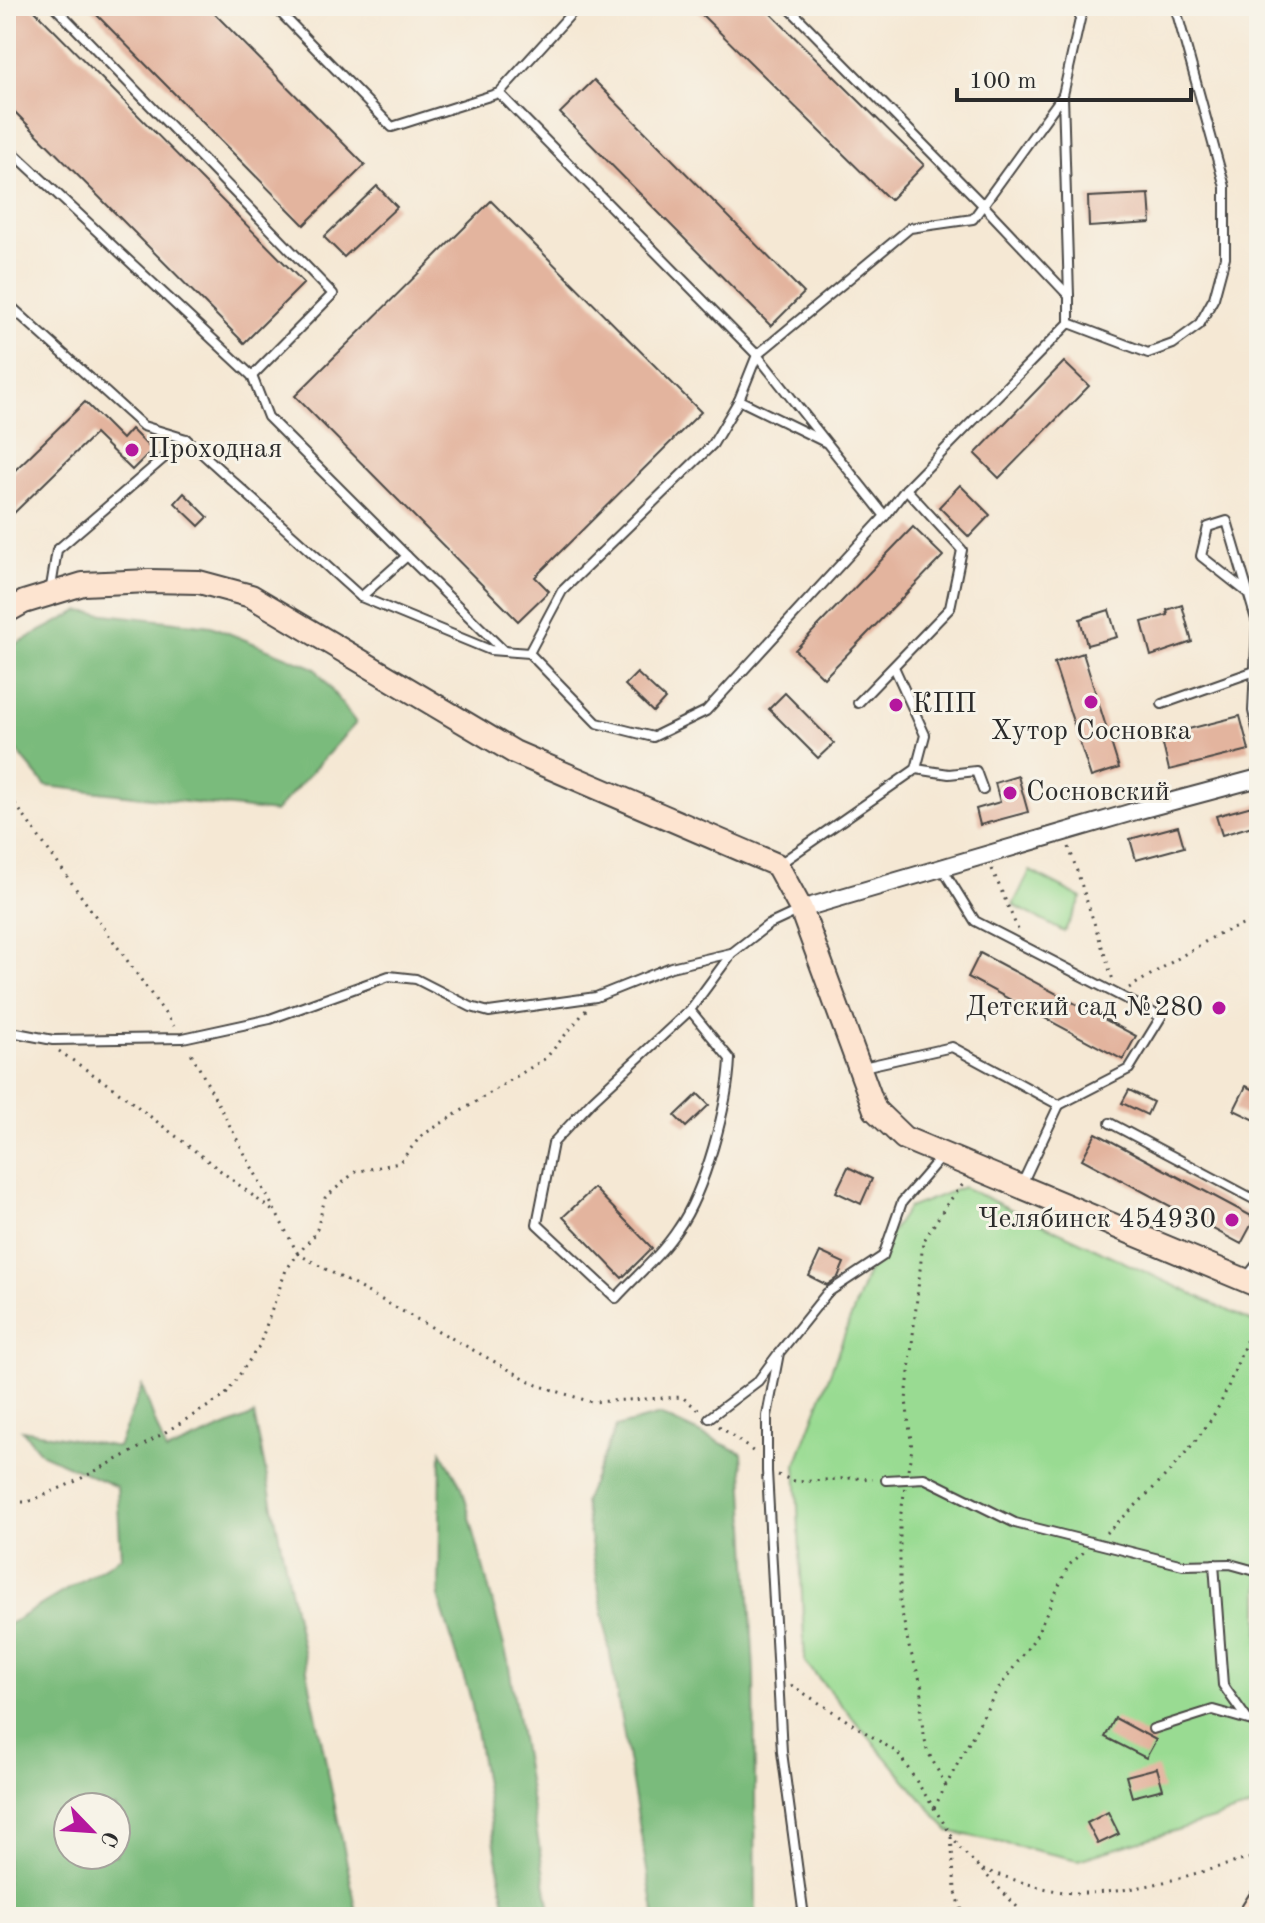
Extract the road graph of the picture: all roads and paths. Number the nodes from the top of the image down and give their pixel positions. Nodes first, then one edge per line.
1 (54, 6) edge
2 (274, 6) edge
3 (578, 6) edge
4 (787, 6) edge
5 (1083, 6) edge
6 (1175, 6) edge
7 (499, 93) junction
8 (1063, 95) junction
9 (6, 146) edge
10 (983, 205) junction
11 (1069, 296) junction
12 (6, 302) edge
13 (1069, 323) junction
14 (757, 355) junction
15 (252, 376) junction
16 (739, 400) junction
17 (186, 439) junction
18 (828, 444) junction
19 (906, 489) junction
20 (885, 516) junction
21 (407, 556) junction
22 (1248, 593) junction
23 (50, 594) junction
24 (361, 597) junction
25 (1256, 608) edge
26 (6, 612) edge
27 (504, 651) junction
28 (529, 653) junction
29 (894, 667) junction
30 (1255, 671) junction
31 (858, 703) dead end
32 (1162, 704) dead end
33 (1259, 738) edge
34 (916, 769) junction
35 (1259, 778) edge
36 (983, 790) dead end
37 (6, 791) edge
38 (1064, 832) junction
39 (986, 854) junction
40 (777, 865) junction
41 (941, 867) junction
42 (801, 909) junction
43 (1259, 919) edge
44 (1026, 947) junction
45 (732, 953) junction
46 (1118, 995) junction
47 (596, 997) junction
48 (690, 1010) junction
49 (6, 1031) edge
50 (35, 1036) junction
51 (183, 1038) junction
52 (860, 1067) junction
53 (1059, 1105) junction
54 (1110, 1123) dead end
55 (943, 1154) junction
56 (1021, 1186) junction
57 (1259, 1202) edge
58 (277, 1214) junction
59 (298, 1254) junction
60 (1255, 1279) edge
61 (1259, 1313) edge
62 (779, 1353) junction
63 (709, 1418) junction
64 (767, 1466) junction
65 (886, 1480) joint
66 (6, 1502) edge
67 (1094, 1543) junction
68 (1214, 1564) junction
69 (1259, 1572) edge
70 (778, 1676) junction
71 (1247, 1719) junction
72 (1259, 1723) edge
73 (1153, 1729) dead end
74 (934, 1808) junction
75 (950, 1833) junction
76 (1259, 1856) edge
77 (980, 1869) junction
78 (1259, 1901) edge
79 (804, 1917) edge
80 (964, 1917) edge
81 (1027, 1917) edge
82 (1249, 1917) edge

1 - 15 lane
2 - 7 lane
3 - 7 lane
4 - 10 lane
5 - 8 lane
6 - 13 lane
7 - 14 lane
8 - 10 lane
8 - 11 lane
9 - 15 lane
10 - 11 lane
10 - 14 lane
11 - 13 lane
12 - 17 lane
13 - 19 lane
14 - 16 lane
14 - 18 lane
15 - 21 lane
16 - 18 lane
16 - 28 lane
17 - 23 lane
17 - 24 lane
18 - 20 lane
19 - 20 lane
19 - 29 lane
20 - 28 lane
21 - 24 lane
21 - 27 lane
22 - 22 lane
22 - 25 lane
23 - 26 street
23 - 40 street
24 - 27 lane
25 - 30 lane
27 - 28 lane
29 - 31 lane
29 - 34 lane
30 - 32 lane
30 - 33 lane
34 - 36 lane
34 - 40 lane
35 - 38 street
37 - 51 path
38 - 39 street
38 - 46 path
39 - 41 street
39 - 44 path
40 - 42 street
41 - 42 street
41 - 44 lane
42 - 45 lane
42 - 52 street
43 - 46 path
44 - 46 lane
45 - 47 lane
45 - 48 lane
46 - 53 lane
47 - 51 lane
47 - 59 path
48 - 48 lane
49 - 50 lane
50 - 51 lane
50 - 58 path
51 - 58 path
52 - 53 lane
52 - 55 street
53 - 56 lane
54 - 57 lane
55 - 56 street
55 - 62 lane
56 - 60 street
58 - 59 path
59 - 63 path
59 - 66 path
61 - 67 path
62 - 63 lane
62 - 64 lane
63 - 64 path
64 - 65 path
64 - 70 lane
65 - 67 lane
67 - 68 lane
67 - 74 path
68 - 69 lane
68 - 71 lane
70 - 74 path
70 - 79 lane
71 - 72 lane
71 - 73 lane
74 - 75 path
75 - 77 path
75 - 80 path
76 - 77 path
77 - 81 path
78 - 82 street

